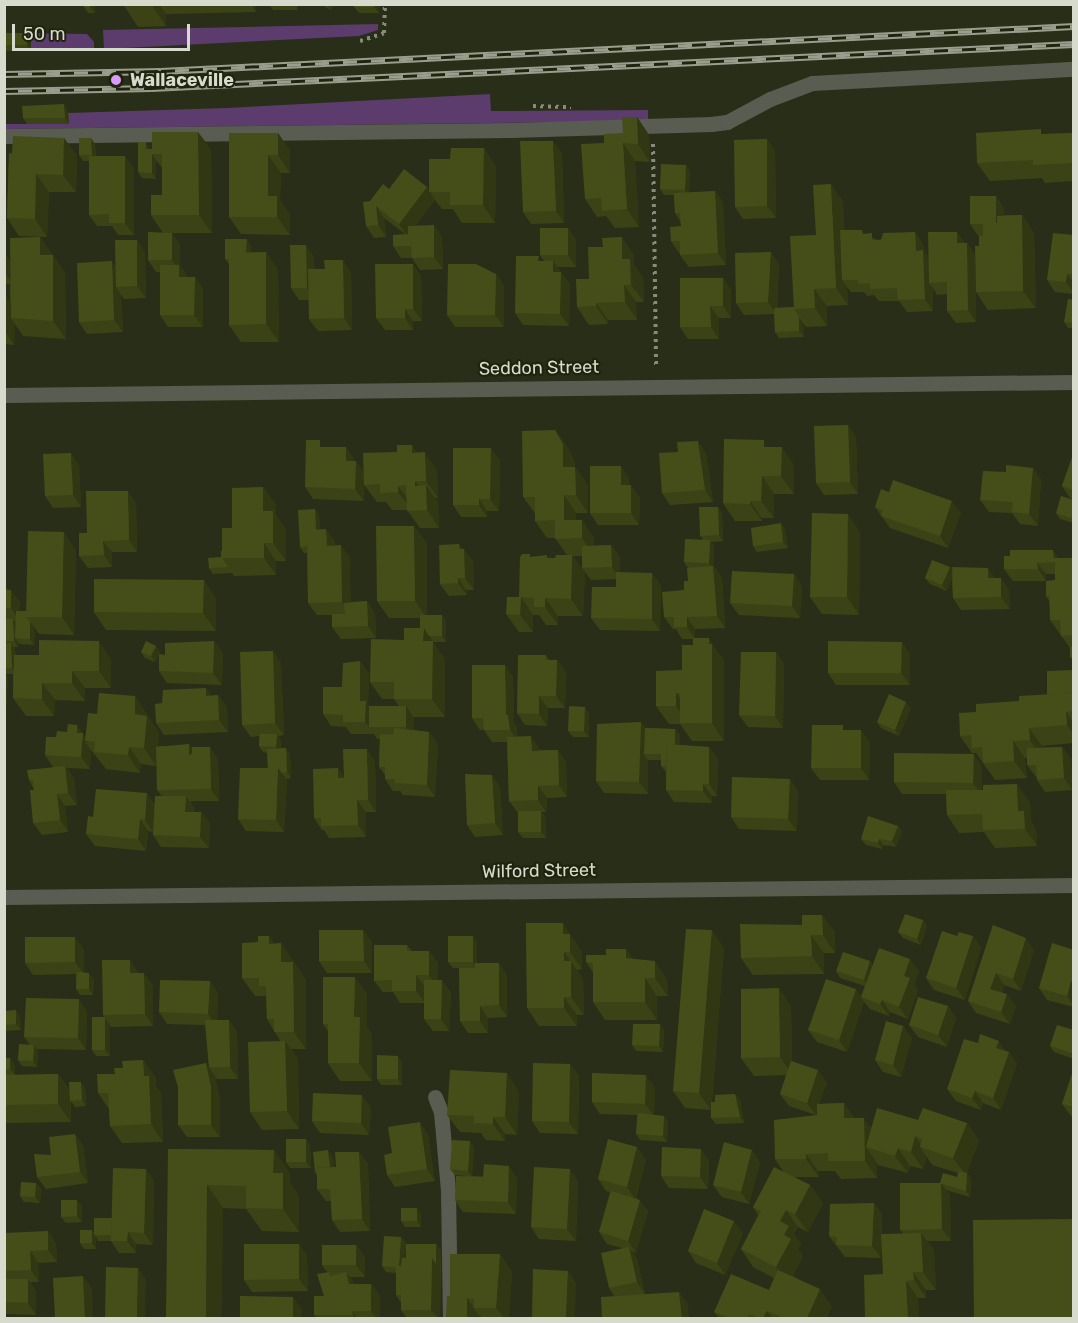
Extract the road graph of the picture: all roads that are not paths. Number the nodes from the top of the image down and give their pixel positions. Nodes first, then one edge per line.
1 (1074, 69) edge
2 (4, 136) edge
3 (1074, 382) edge
4 (4, 395) edge
5 (1074, 885) edge
6 (4, 897) edge
7 (435, 1097) dead end
8 (450, 1318) edge

1 - 2 street
3 - 4 street, Seddon Street
5 - 6 street, Wilford Street
7 - 8 street

